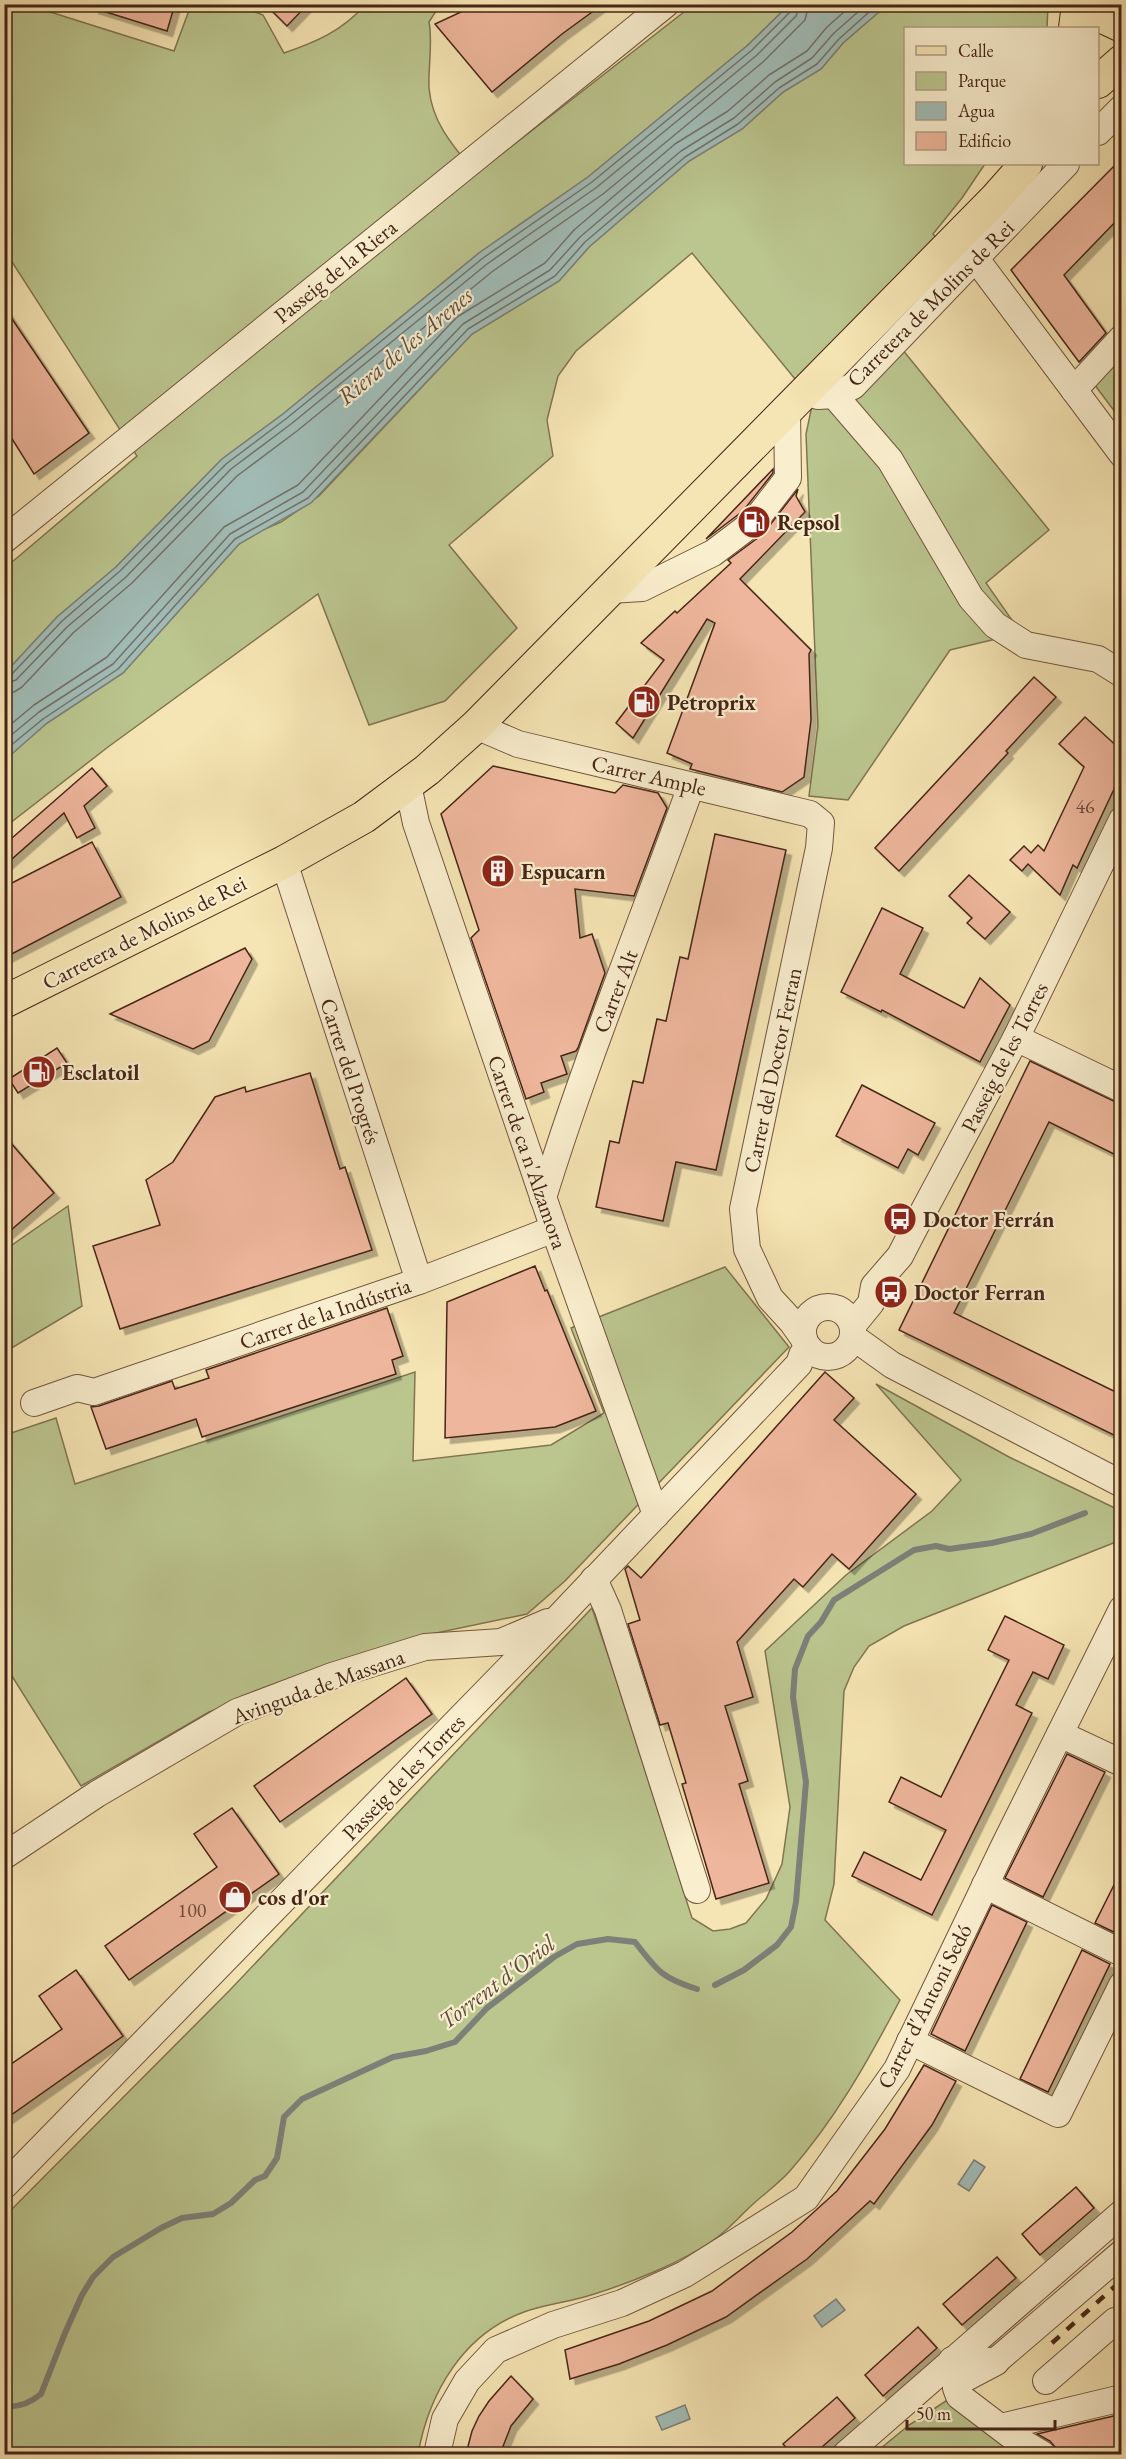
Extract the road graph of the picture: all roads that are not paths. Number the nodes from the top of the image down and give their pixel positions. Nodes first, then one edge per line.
1 (666, 4) edge
2 (1078, 4) edge
3 (1093, 4) edge
4 (1122, 26) edge
5 (1075, 27) edge
6 (1122, 61) edge
7 (1099, 81) edge
8 (1122, 108) edge
9 (1099, 131) edge
10 (1024, 165) edge
11 (1065, 165) edge
12 (976, 259) junction
13 (1122, 338) edge
14 (1074, 390) junction
15 (834, 395) junction
16 (794, 404) junction
17 (1122, 454) edge
18 (4, 540) edge
19 (610, 590) junction
20 (1122, 674) edge
21 (476, 726) junction
22 (408, 785) junction
23 (691, 786) junction
24 (1122, 820) edge
25 (821, 823) joint
26 (284, 862) junction
27 (4, 1002) edge
28 (1016, 1038) junction
29 (1122, 1089) edge
30 (543, 1198) junction
31 (555, 1229) junction
32 (419, 1281) junction
33 (826, 1338) junction
34 (34, 1403) dead end
35 (1122, 1484) edge
36 (656, 1515) junction
37 (594, 1579) junction
38 (1122, 1609) edge
39 (558, 1618) junction
40 (1060, 1734) junction
41 (1122, 1763) edge
42 (4, 1856) edge
43 (985, 1885) junction
44 (697, 1890) dead end
45 (1122, 1953) edge
46 (1122, 1985) edge
47 (910, 2041) junction
48 (4, 2186) edge
49 (1122, 2213) edge
50 (1122, 2253) edge
51 (1122, 2328) edge
52 (952, 2360) junction
53 (996, 2361) junction
54 (1046, 2381) dead end
55 (1122, 2398) edge
56 (1001, 2427) junction
57 (436, 2454) edge
58 (846, 2454) edge
59 (1042, 2454) edge

1 - 18 street, Passeig de la Riera
2 - 5 main road
3 - 4 main road
6 - 7 main road
8 - 9 street
10 - 16 main road, Carretera de Molins de Rei
11 - 12 street, Carretera de Molins de Rei
12 - 14 street
12 - 15 street, Carretera de Molins de Rei
13 - 14 street
14 - 17 street
15 - 16 street, Carretera de Molins de Rei
15 - 20 street
16 - 19 main road, Carretera de Molins de Rei
16 - 19 street
19 - 21 main road, Carretera de Molins de Rei
21 - 22 main road, Carretera de Molins de Rei
21 - 23 street, Carrer Ample
22 - 26 main road, Carretera de Molins de Rei
22 - 30 street, Carrer de ca n'Alzamora
23 - 25 street, Carrer Ample
23 - 30 street, Carrer Alt
24 - 28 street, Passeig de les Torres
25 - 33 street, Carrer del Doctor Ferran
26 - 27 main road, Carretera de Molins de Rei
26 - 32 street, Carrer del Progrés
28 - 29 street
28 - 33 street, Passeig de les Torres
30 - 31 street, Carrer de ca n'Alzamora
31 - 32 street, Carrer de la Indústria
31 - 36 street, Carrer de ca n'Alzamora
32 - 34 street, Carrer de la Indústria
33 - 35 street, Carrer del Doctor Ferran
33 - 36 street, Passeig de les Torres
36 - 37 street, Passeig de les Torres
37 - 39 street, Passeig de les Torres
37 - 44 street
38 - 40 street, Carrer d'Antoni Sedó
39 - 42 street, Avinguda de Massana
39 - 48 street, Passeig de les Torres
40 - 41 street
40 - 43 street, Carrer d'Antoni Sedó
43 - 45 street
43 - 47 street, Carrer d'Antoni Sedó
46 - 47 street
47 - 57 street, Carrer d'Antoni Sedó
49 - 52 street
50 - 53 street
51 - 54 street
52 - 53 street
52 - 58 street
53 - 56 street
55 - 56 street
56 - 59 street

